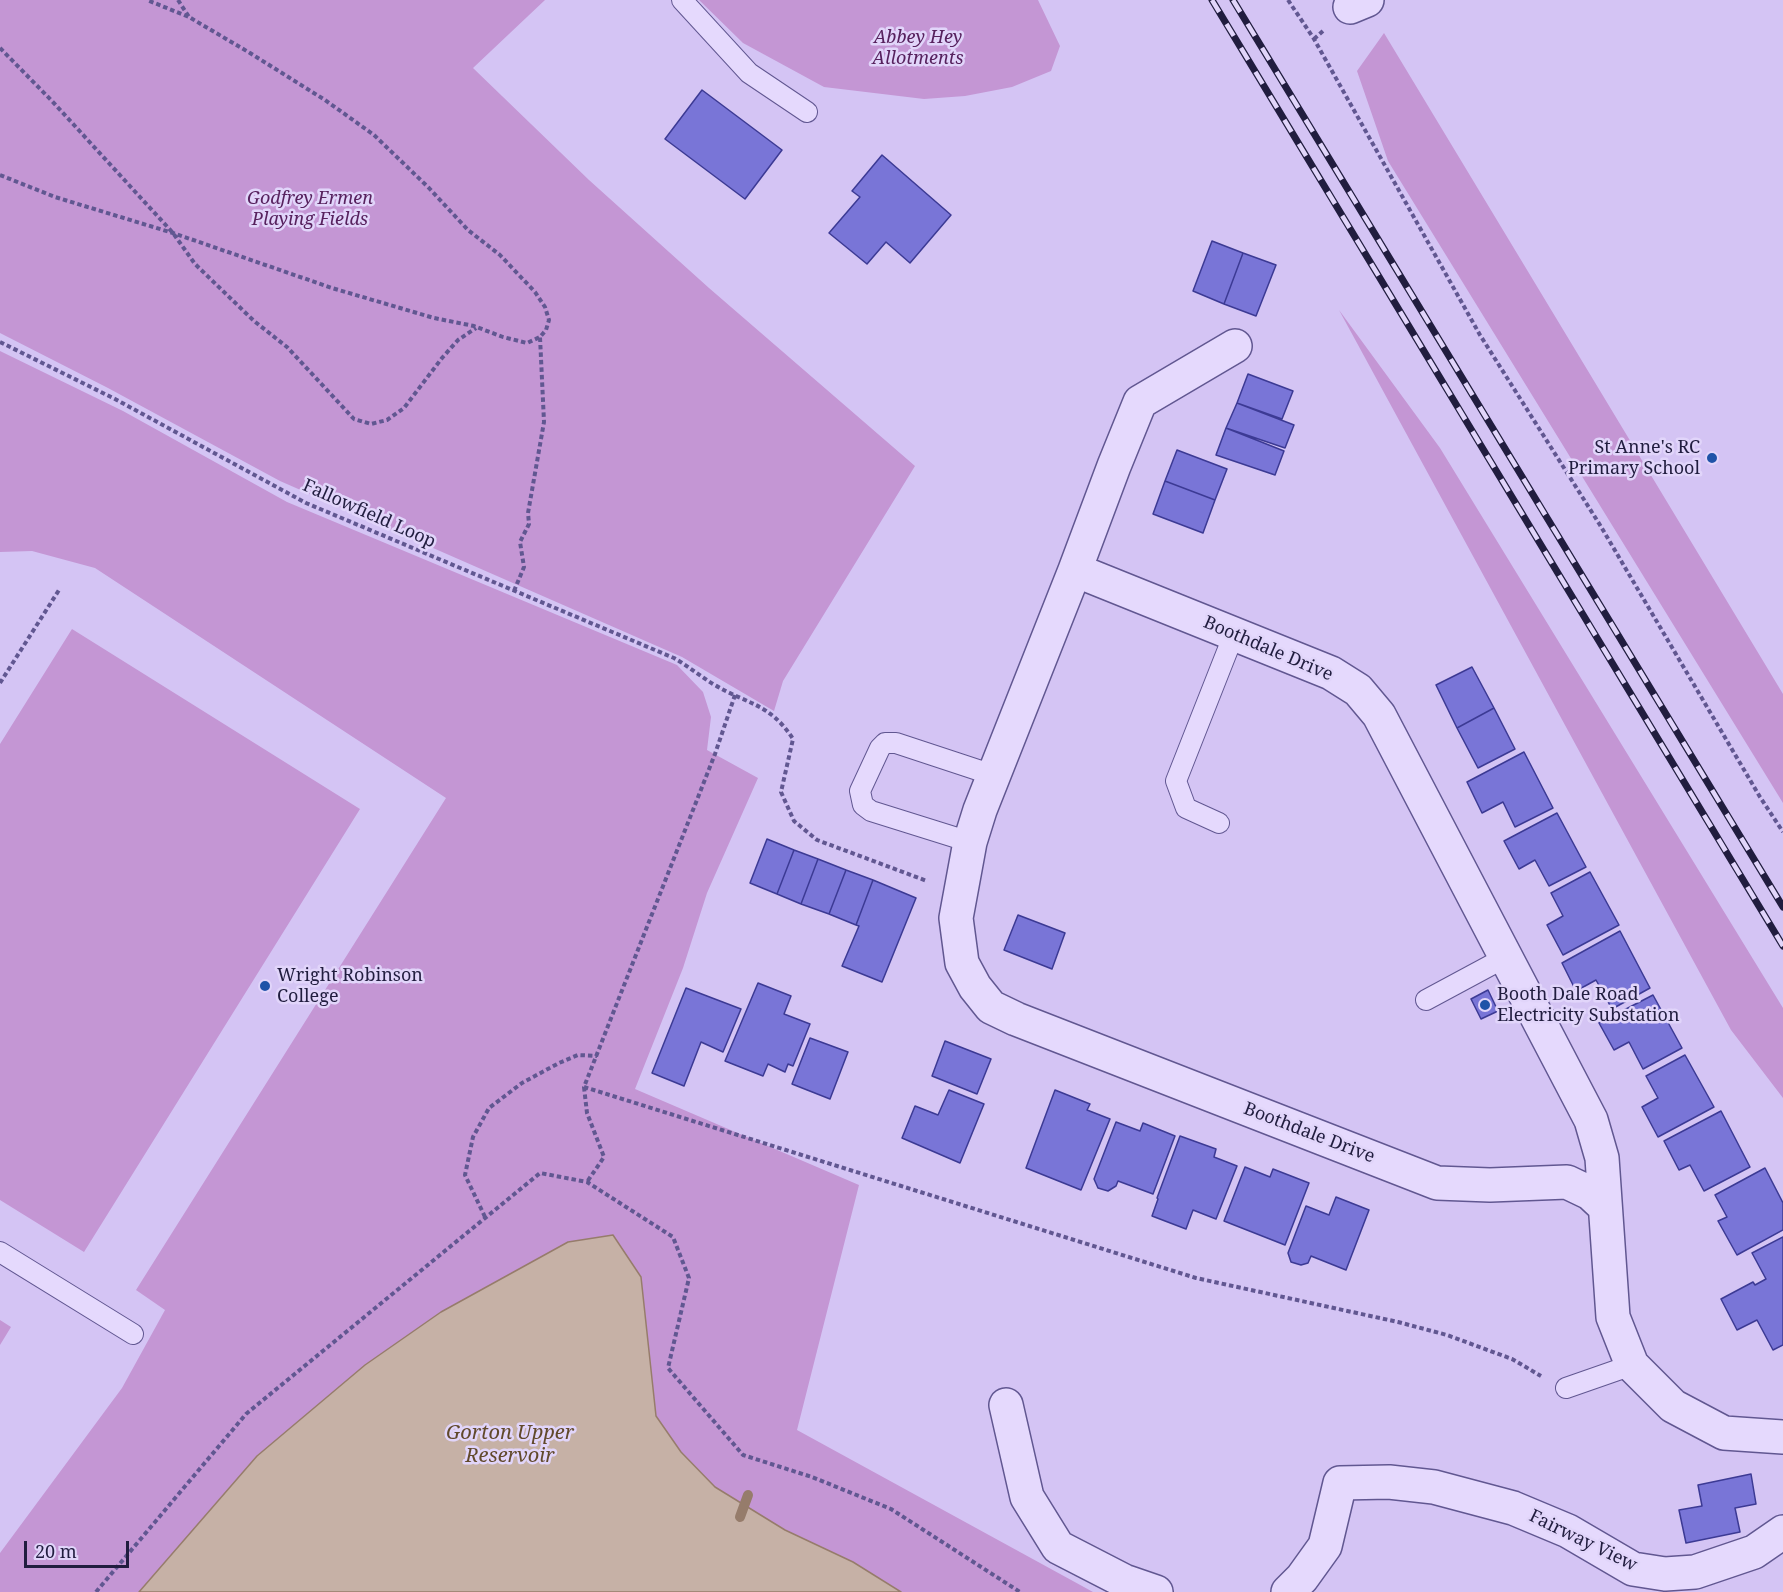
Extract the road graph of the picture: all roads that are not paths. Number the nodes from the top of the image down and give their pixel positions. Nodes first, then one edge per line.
1 (682, 0) edge
2 (807, 112) dead end
3 (1235, 346) dead end
4 (1075, 570) junction
5 (1234, 634) junction
6 (993, 775) junction
7 (1219, 822) dead end
8 (970, 842) junction
9 (1506, 957) junction
10 (1426, 1000) dead end
11 (1605, 1207) junction
12 (0, 1252) edge
13 (132, 1334) dead end
14 (1632, 1365) junction
15 (1566, 1388) road end
16 (1006, 1405) dead end
17 (1783, 1437) edge
18 (1783, 1532) edge
19 (1664, 1583) edge
20 (1156, 1592) edge
21 (1288, 1592) edge

1 - 2 lane
3 - 4 street
4 - 5 street, Boothdale Drive
4 - 6 street, Boothdale Drive
5 - 7 lane
5 - 9 street, Boothdale Drive
6 - 8 street, Boothdale Drive
6 - 8 lane
8 - 11 street, Boothdale Drive
9 - 10 lane
9 - 11 street, Boothdale Drive
11 - 14 street, Boothdale Drive
12 - 13 lane
14 - 15 lane
14 - 17 street
16 - 20 street
18 - 19 street, Fairway View
19 - 21 street, Fairway View

